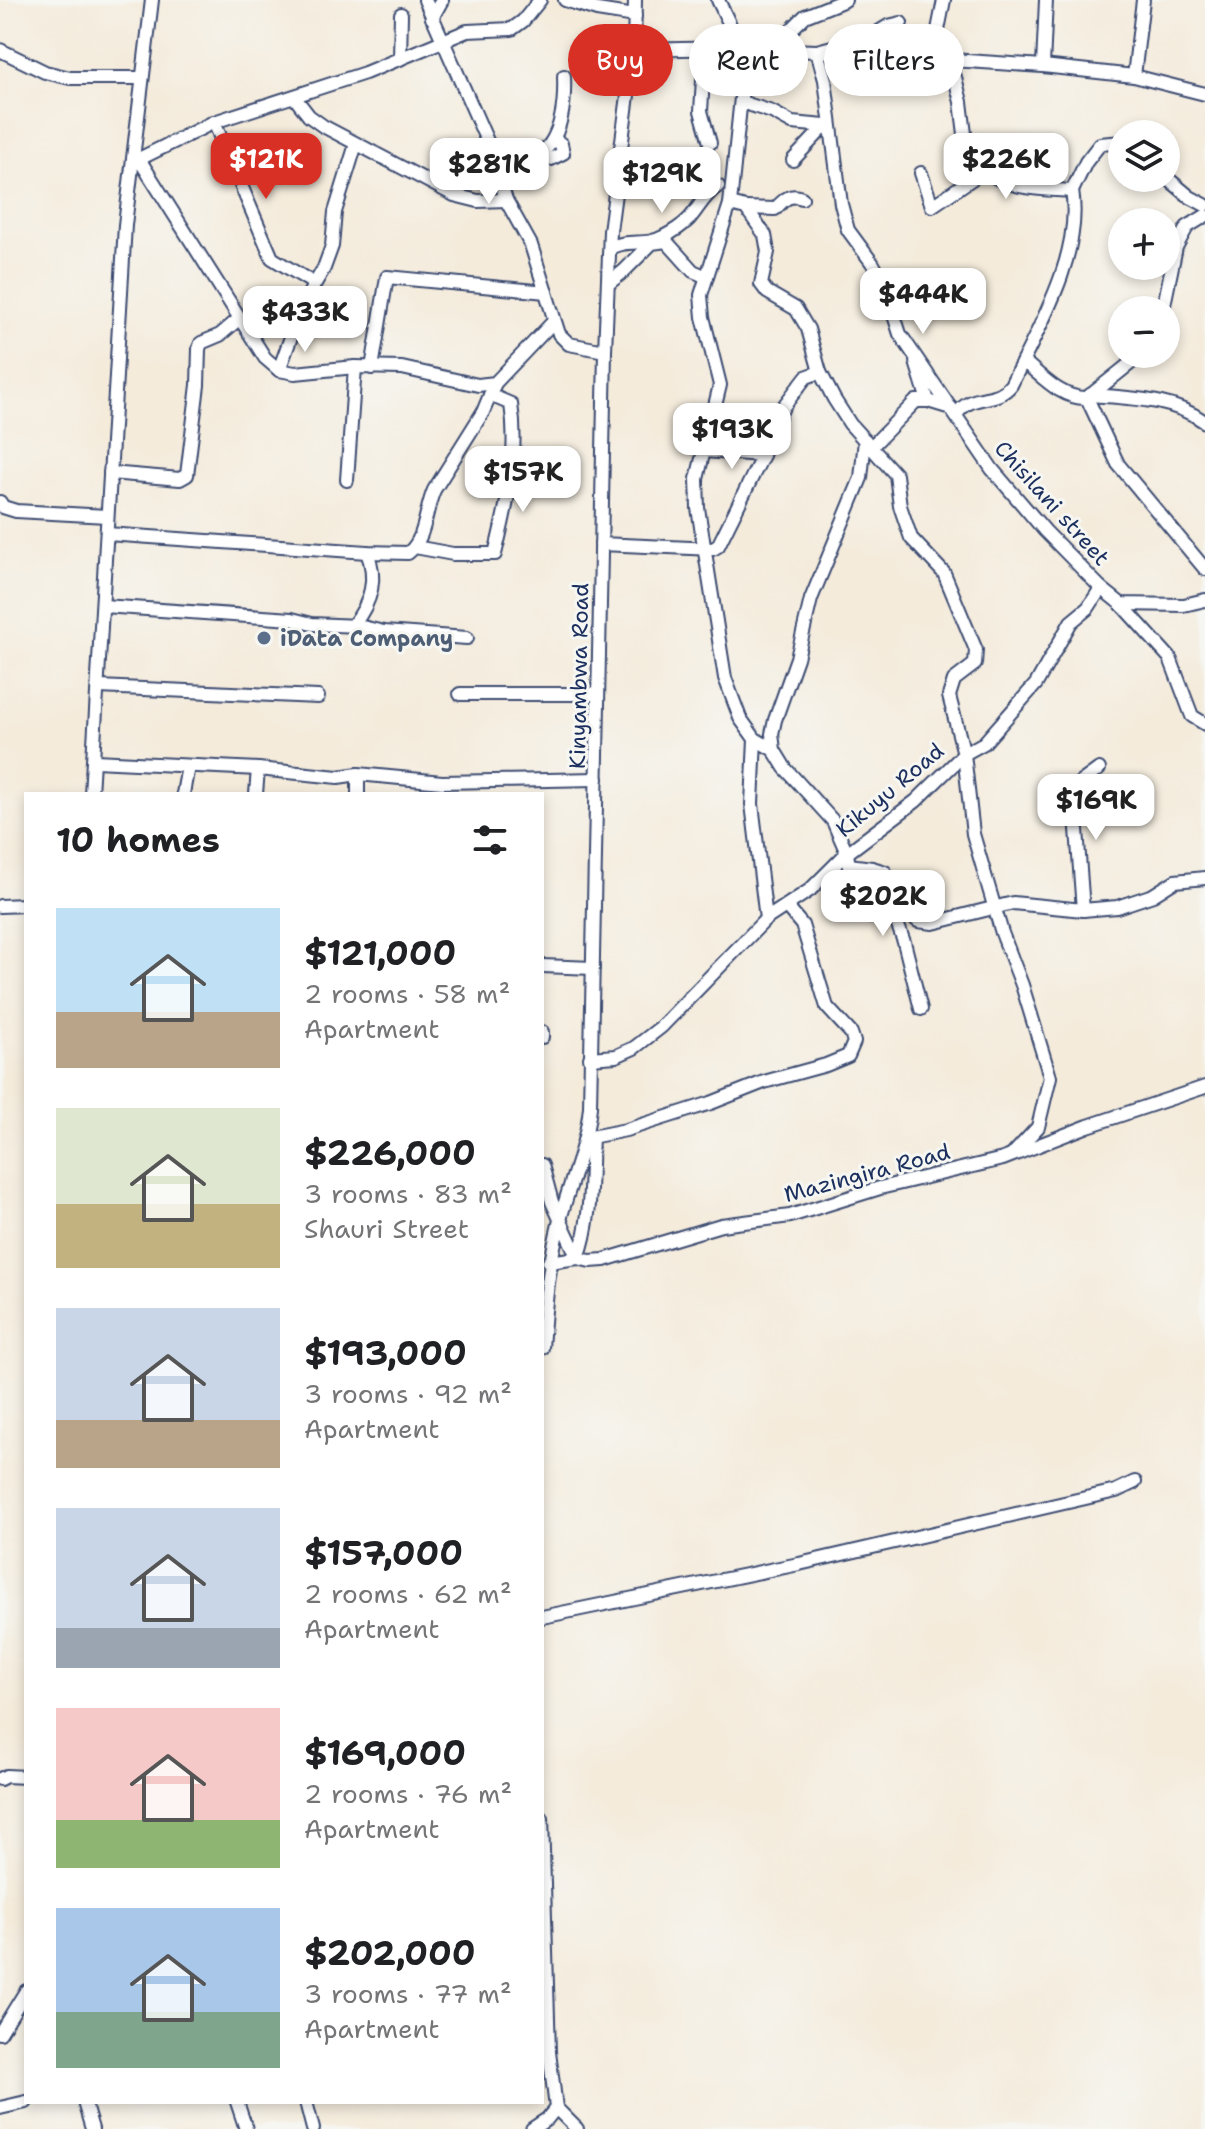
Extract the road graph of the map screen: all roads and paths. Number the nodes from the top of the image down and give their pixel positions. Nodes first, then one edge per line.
1 (152, 0) edge
2 (425, 0) edge
3 (442, 0) edge
4 (540, 0) edge
5 (565, 0) edge
6 (635, 0) edge
7 (718, 0) edge
8 (845, 0) edge
9 (944, 0) edge
10 (1046, 0) edge
11 (1143, 0) edge
12 (401, 14) dead end
13 (635, 16) junction
14 (432, 18) junction
15 (901, 23) dead end
16 (635, 24) edge
17 (730, 24) edge
18 (797, 24) edge
19 (939, 24) edge
20 (442, 41) junction
21 (0, 50) edge
22 (808, 51) edge
23 (817, 51) junction
24 (824, 51) edge
25 (400, 59) junction
26 (964, 61) edge
27 (1043, 66) junction
28 (564, 76) dead end
29 (1134, 76) junction
30 (142, 78) junction
31 (1205, 94) edge
32 (628, 96) edge
33 (702, 96) edge
34 (742, 96) edge
35 (959, 96) edge
36 (295, 98) junction
37 (741, 102) junction
38 (214, 122) junction
39 (710, 143) dead end
40 (1108, 143) edge
41 (356, 144) junction
42 (491, 150) junction
43 (793, 160) dead end
44 (136, 161) junction
45 (985, 170) junction
46 (921, 173) dead end
47 (718, 186) dead end
48 (1180, 189) edge
49 (1072, 191) junction
50 (802, 198) dead end
51 (506, 200) junction
52 (730, 204) junction
53 (1205, 205) edge
54 (746, 208) junction
55 (1205, 216) edge
56 (652, 243) junction
57 (610, 248) junction
58 (707, 277) junction
59 (313, 283) junction
60 (608, 284) junction
61 (546, 292) junction
62 (1166, 296) edge
63 (240, 318) junction
64 (554, 321) junction
65 (605, 351) junction
66 (914, 355) junction
67 (1023, 361) junction
68 (355, 367) junction
69 (372, 368) junction
70 (1124, 368) edge
71 (279, 370) junction
72 (820, 372) junction
73 (492, 389) junction
74 (1089, 396) junction
75 (928, 401) junction
76 (954, 411) junction
77 (1205, 422) edge
78 (868, 443) junction
79 (704, 451) junction
80 (763, 455) junction
81 (110, 473) junction
82 (347, 480) dead end
83 (0, 502) edge
84 (107, 516) junction
85 (107, 534) junction
86 (601, 544) junction
87 (415, 547) junction
88 (704, 548) junction
89 (367, 552) junction
90 (1205, 569) edge
91 (1101, 588) junction
92 (1205, 600) edge
93 (1121, 604) junction
94 (103, 606) junction
95 (353, 625) junction
96 (467, 638) dead end
97 (99, 687) junction
98 (460, 694) dead end
99 (597, 694) junction
100 (318, 697) dead end
101 (1205, 724) edge
102 (755, 739) junction
103 (774, 750) junction
104 (964, 754) junction
105 (95, 761) junction
106 (188, 766) junction
107 (258, 769) junction
108 (1099, 769) dead end
109 (358, 774) junction
110 (597, 779) junction
111 (443, 788) edge
112 (517, 788) edge
113 (91, 792) edge
114 (183, 792) edge
115 (256, 792) edge
116 (358, 792) edge
117 (848, 859) junction
118 (1205, 878) edge
119 (24, 905) edge
120 (0, 906) edge
121 (786, 906) junction
122 (994, 908) junction
123 (892, 909) junction
124 (1083, 910) junction
125 (766, 919) junction
126 (544, 966) edge
127 (593, 968) junction
128 (921, 1009) dead end
129 (590, 1058) junction
130 (1205, 1087) edge
131 (589, 1137) junction
132 (1014, 1153) junction
133 (544, 1174) edge
134 (552, 1209) edge
135 (578, 1258) junction
136 (549, 1262) junction
137 (544, 1323) edge
138 (1135, 1482) dead end
139 (544, 1617) edge
140 (24, 1777) edge
141 (0, 1779) edge
142 (544, 1885) edge
143 (24, 1994) edge
144 (0, 2033) edge
145 (24, 2102) edge
146 (85, 2104) edge
147 (238, 2104) edge
148 (307, 2104) edge
149 (0, 2108) edge
150 (556, 2108) junction
151 (92, 2129) edge
152 (246, 2129) edge
153 (313, 2129) edge
154 (532, 2129) edge
155 (577, 2129) edge

1 - 30 street
2 - 14 street
3 - 14 street
4 - 20 street
5 - 13 street
6 - 13 street, Kinyambwa Road
7 - 17 street
8 - 18 street
9 - 19 street
10 - 27 street
11 - 29 street
12 - 25 street
13 - 16 street, Kinyambwa Road
14 - 20 street
15 - 23 street
20 - 25 street
20 - 42 street
21 - 30 street
22 - 23 street
23 - 24 street
23 - 66 street, Chisilani street
25 - 36 street
26 - 27 street
27 - 29 street
28 - 42 street
29 - 31 street
30 - 44 street
32 - 57 street, Kinyambwa Road
33 - 39 street
34 - 37 street
35 - 45 street
36 - 38 street
36 - 41 street
37 - 43 street
37 - 52 street
38 - 44 street
38 - 59 street
40 - 49 street
41 - 51 street
41 - 59 street
42 - 51 street
44 - 63 street
44 - 81 street
45 - 46 street
45 - 49 street
47 - 56 street
48 - 53 street
49 - 67 street
50 - 54 street
51 - 61 street
52 - 54 street
52 - 58 street
54 - 72 street
55 - 62 street
56 - 57 street
56 - 58 street
56 - 60 street
57 - 60 street, Kinyambwa Road
58 - 79 street
59 - 71 street
60 - 65 street, Kinyambwa Road
61 - 64 street
61 - 69 street
63 - 71 street
63 - 81 street
64 - 65 street
64 - 73 street
65 - 86 street, Kinyambwa Road
66 - 75 street
66 - 76 street, Chisilani street
67 - 74 street
67 - 76 street
68 - 69 street
68 - 71 street
68 - 82 street
69 - 73 street
70 - 74 street
72 - 78 street
72 - 80 street
73 - 87 street
73 - 87 street
74 - 77 street
74 - 90 street
75 - 76 street
75 - 78 street
76 - 91 street, Chisilani street
78 - 103 street
78 - 104 street
79 - 80 street
79 - 88 street
80 - 88 street
81 - 84 street
83 - 84 street
84 - 85 street
85 - 89 street
85 - 94 street
86 - 88 street
86 - 99 street, Kinyambwa Road
87 - 89 street
88 - 102 street
89 - 95 street
91 - 93 street
91 - 104 street, Kikuyu Road
92 - 93 street
93 - 101 street
94 - 95 street
94 - 97 street
95 - 96 street
97 - 100 street
97 - 105 street
98 - 99 street
99 - 110 street, Kinyambwa Road
102 - 103 street
102 - 125 street
103 - 117 street
104 - 117 street, Kikuyu Road
104 - 122 street
105 - 106 street
105 - 113 street
106 - 107 street
106 - 114 street
107 - 109 street
107 - 115 street
108 - 124 street
109 - 111 street
109 - 116 street
110 - 112 street
110 - 127 street, Kinyambwa Road
111 - 112 street
117 - 121 street, Kikuyu Road
117 - 123 street
117 - 123 street
118 - 124 street
119 - 120 street
121 - 125 street, Kikuyu Road
121 - 131 street
122 - 123 street
122 - 124 street
122 - 132 street
123 - 128 street
125 - 129 street, Kikuyu Road
126 - 127 street
127 - 129 street, Kinyambwa Road
129 - 131 street, Kinyambwa Road
130 - 132 street, Mazingira Road
131 - 134 street, Kinyambwa Road
131 - 135 street
132 - 135 street, Mazingira Road
133 - 134 street
134 - 135 street
134 - 136 street, Kinyambwa Road
135 - 136 street, Mazingira Road
136 - 137 street, Kinyambwa Road
138 - 139 street
140 - 141 street
142 - 150 street
143 - 144 street
145 - 149 street
146 - 151 street
147 - 152 street
148 - 153 street
150 - 154 street
150 - 155 street

